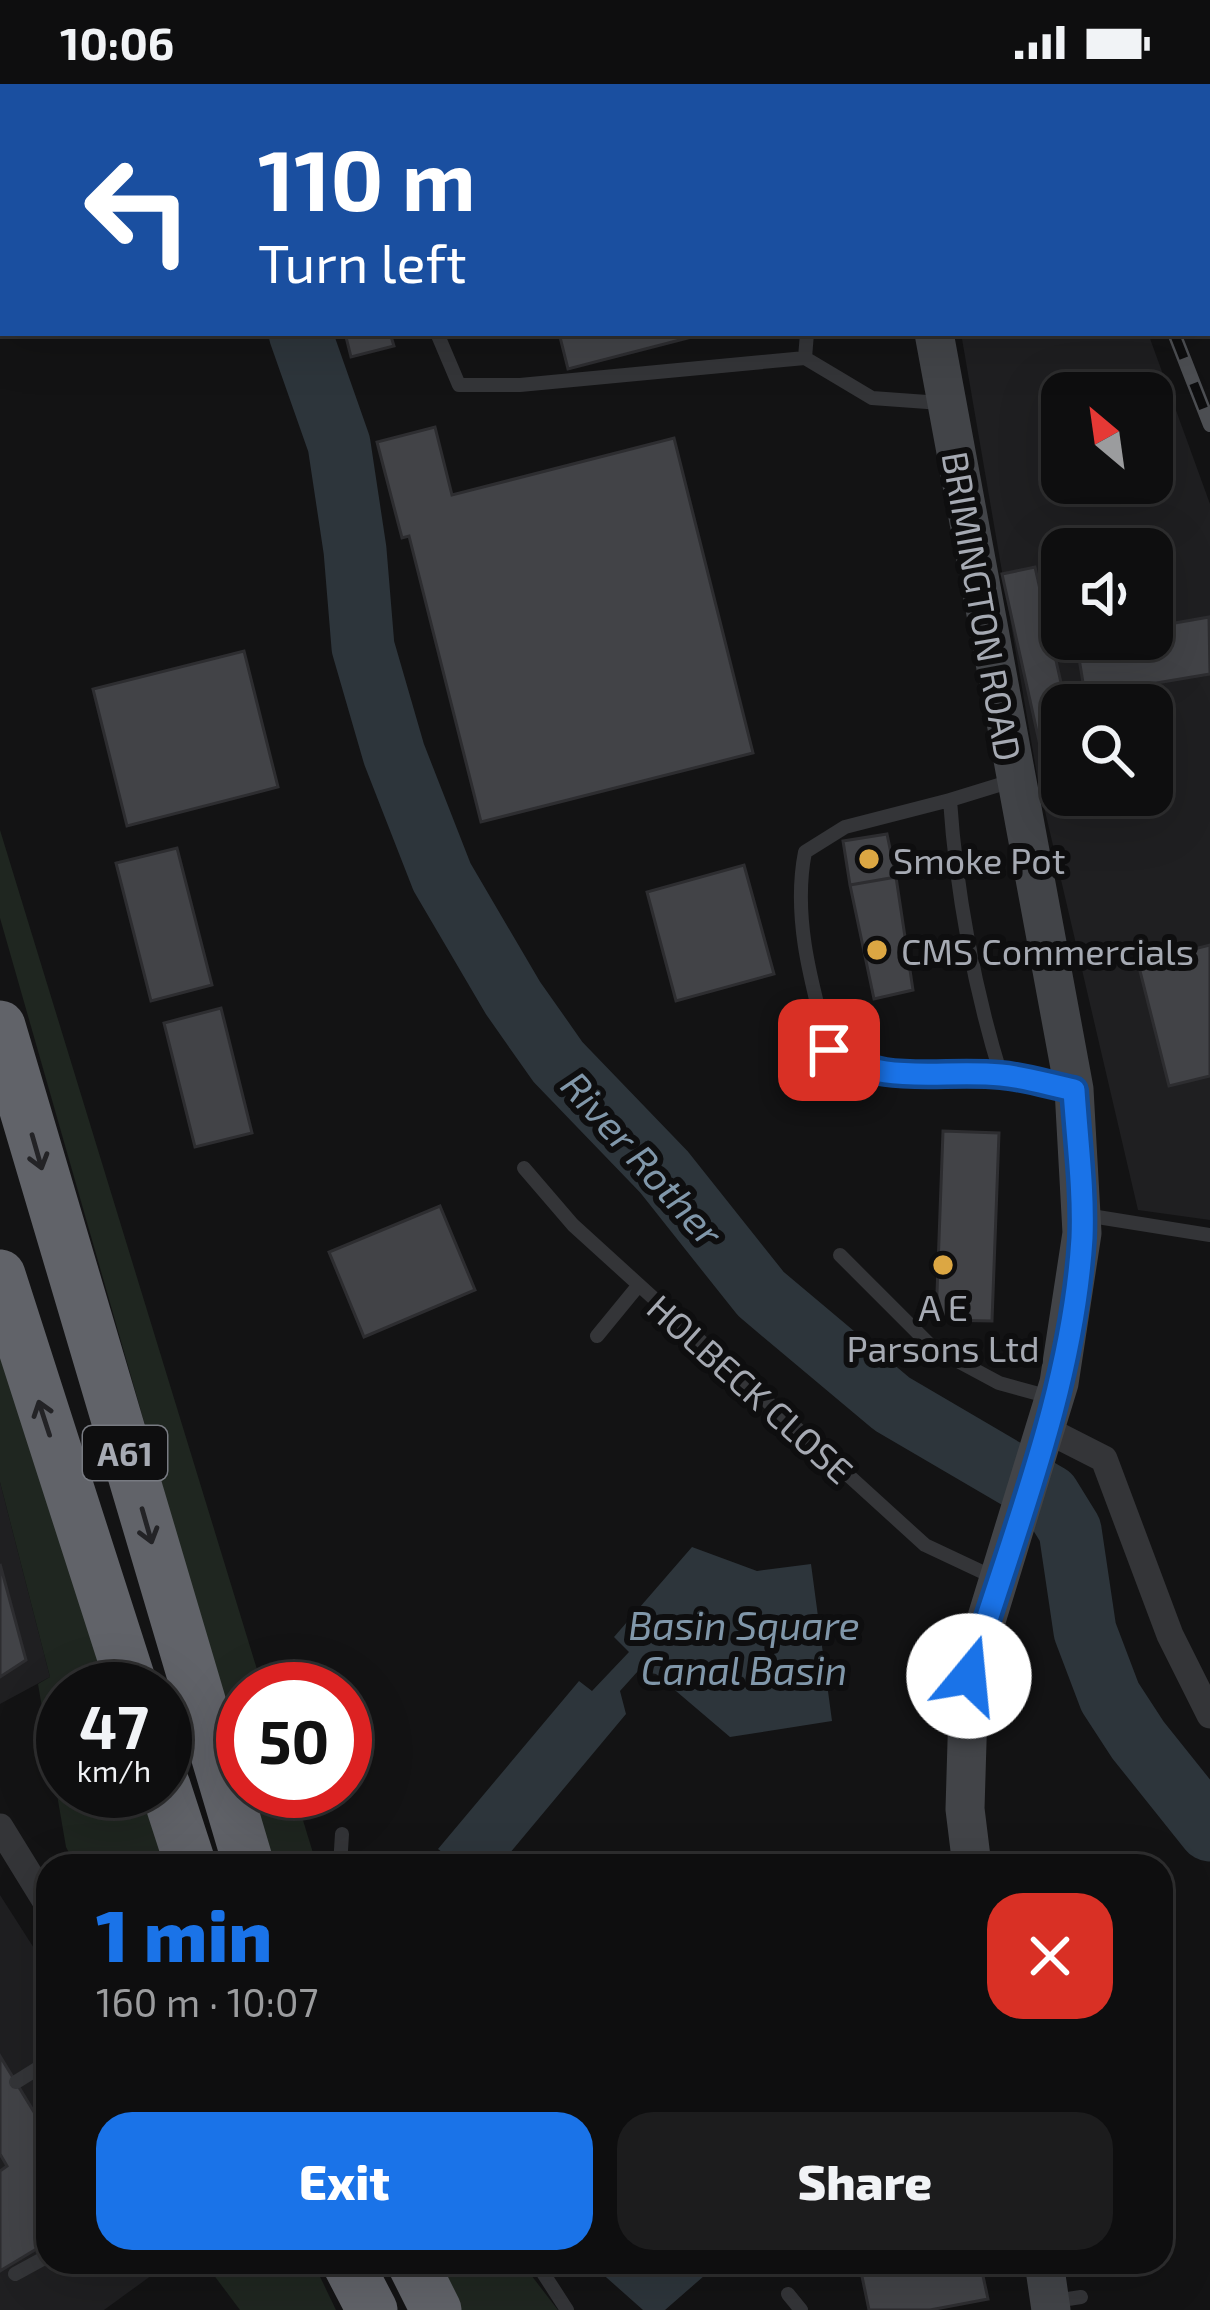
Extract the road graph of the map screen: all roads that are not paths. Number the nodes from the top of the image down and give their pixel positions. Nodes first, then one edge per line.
1 (437, 336) edge
2 (807, 336) edge
3 (935, 336) edge
4 (805, 358) junction
5 (946, 403) junction
6 (1015, 780) junction
7 (950, 800) junction
8 (0, 1026) edge
9 (1001, 1075) junction
10 (1074, 1090) junction
11 (524, 1168) dead end
12 (1081, 1215) junction
13 (1210, 1235) edge
14 (840, 1256) dead end
15 (0, 1275) edge
16 (638, 1286) junction
17 (597, 1336) dead end
18 (1051, 1414) junction
19 (998, 1580) junction
20 (124, 1662) edge
21 (1210, 1715) edge
22 (175, 1818) edge
23 (1, 1829) edge
24 (342, 1834) dead end
25 (187, 1854) edge
26 (245, 1854) edge
27 (341, 1854) edge
28 (971, 1854) edge
29 (36, 1886) edge
30 (36, 2070) edge
31 (16, 2082) dead end
32 (36, 2263) edge
33 (15, 2274) dead end
34 (353, 2274) edge
35 (418, 2274) edge
36 (544, 2274) edge
37 (1049, 2274) edge
38 (788, 2294) dead end
39 (1060, 2303) edge
40 (372, 2310) edge
41 (436, 2310) edge
42 (567, 2310) edge
43 (801, 2310) edge

1 - 4 lane
2 - 4 lane
3 - 5 main road, BRIMINGTON ROAD
4 - 5 lane
5 - 6 main road, BRIMINGTON ROAD
6 - 7 lane
6 - 10 main road, BRIMINGTON ROAD
7 - 9 lane
7 - 9 lane
8 -> 26 highway, A61
9 - 10 lane
10 - 12 main road, BRIMINGTON ROAD
11 - 16 lane, HOLBECK CLOSE
12 - 13 lane
12 - 18 main road, BRIMINGTON ROAD
14 - 18 lane
20 -> 15 highway, A61
16 - 17 lane
16 - 19 lane, HOLBECK CLOSE
18 - 19 main road, BRIMINGTON ROAD
18 - 21 street
19 - 28 main road, BRIMINGTON ROAD
22 - 25 highway
23 - 29 street
24 - 27 lane
30 - 31 lane
32 - 33 lane
34 - 40 highway
35 - 41 highway
36 - 42 lane
37 - 39 main road
38 - 43 lane

